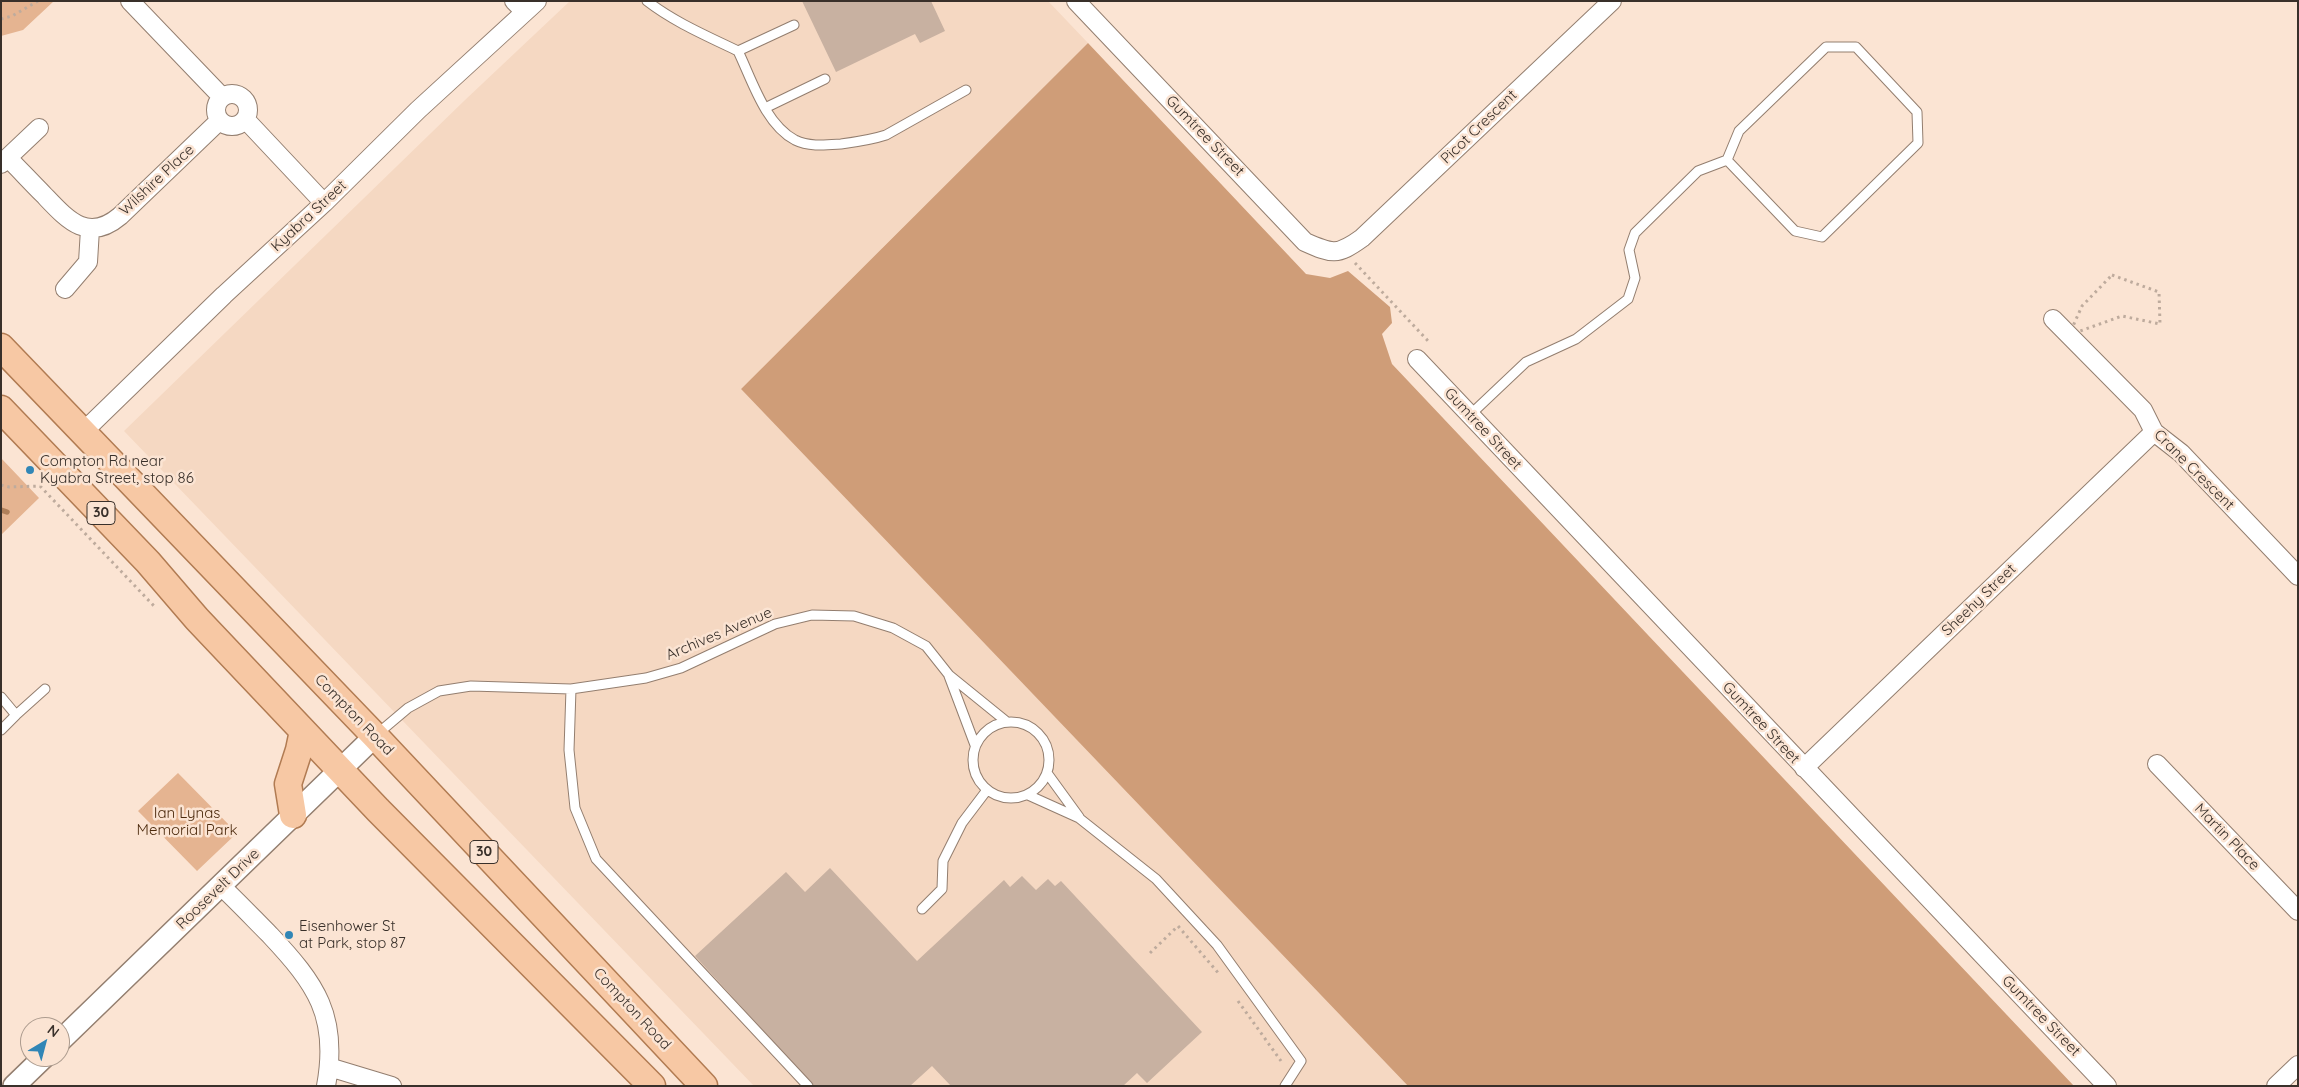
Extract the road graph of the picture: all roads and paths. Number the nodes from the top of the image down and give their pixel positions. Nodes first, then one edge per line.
1 (38, 1) edge
2 (130, 1) edge
3 (647, 1) edge
4 (1076, 1) edge
5 (1612, 1) edge
6 (525, 5) edge
7 (1, 18) edge
8 (794, 25) dead end
9 (738, 50) junction
10 (825, 79) dead end
11 (966, 90) dead end
12 (222, 97) junction
13 (765, 108) junction
14 (246, 120) junction
15 (219, 121) junction
16 (39, 128) dead end
17 (1727, 160) junction
18 (5, 161) edge
19 (324, 203) junction
20 (90, 229) junction
21 (1344, 251) junction
22 (66, 289) dead end
23 (2053, 319) dead end
24 (2069, 335) junction
25 (1430, 343) dead end
26 (1, 347) edge
27 (1417, 359) dead end
28 (1, 409) edge
29 (1470, 416) junction
30 (82, 432) junction
31 (2154, 432) junction
32 (59, 470) junction
33 (1, 485) edge
34 (2298, 576) edge
35 (949, 676) junction
36 (571, 688) junction
37 (45, 689) dead end
38 (1, 697) edge
39 (16, 715) junction
40 (1007, 722) junction
41 (1, 730) edge
42 (303, 731) junction
43 (375, 736) junction
44 (975, 745) junction
45 (2157, 764) dead end
46 (1804, 768) junction
47 (339, 769) junction
48 (1047, 773) junction
49 (987, 790) junction
50 (1028, 795) junction
51 (293, 815) junction
52 (1079, 818) junction
53 (222, 886) junction
54 (922, 909) dead end
55 (2298, 911) edge
56 (1150, 953) dead end
57 (1225, 983) dead end
58 (1235, 996) dead end
59 (70, 1031) edge
60 (1281, 1061) dead end
61 (2298, 1065) edge
62 (34, 1067) edge
63 (329, 1068) junction
64 (14, 1086) edge
65 (326, 1086) edge
66 (392, 1086) edge
67 (652, 1086) edge
68 (704, 1086) edge
69 (808, 1086) edge
70 (1285, 1086) edge
71 (2107, 1086) edge
72 (2276, 1086) edge

1 - 7 path
2 - 12 street
3 - 9 lane
4 - 21 street, Gumtree Street
5 - 21 street, Picot Crescent
6 - 19 street, Kyabra Street
8 - 9 lane
9 - 13 lane
10 - 13 lane
11 - 13 lane
12 - 14 street
12 - 15 street
14 - 15 street
14 - 19 street
15 - 20 street, Wilshire Place
16 - 18 street
17 - 17 lane
17 - 29 lane
18 - 20 street
19 - 30 street, Kyabra Street
20 - 22 street
21 - 25 path
23 - 24 street, Crane Crescent
24 - 24 path
24 - 31 street, Crane Crescent
26 - 30 main road, Compton Road / 30
27 - 29 street, Gumtree Street
28 - 32 main road, 30
29 - 46 street, Gumtree Street
30 - 43 main road, Compton Road / 30
31 - 34 street, Crane Crescent
31 - 46 street, Sheehy Street
32 - 33 path
32 - 42 main road, 30
35 - 36 lane, Archives Avenue
35 - 40 lane
35 - 44 lane
36 - 43 lane, Archives Avenue
36 - 69 lane
37 - 39 lane
38 - 39 lane
39 - 41 lane
40 - 44 lane
40 - 48 lane
42 - 47 main road, 30
42 - 51 main road
43 - 47 street, Roosevelt Drive
43 - 68 main road, Compton Road / 30
44 - 49 lane
45 - 55 street, Martin Place
46 - 71 street, Gumtree Street
47 - 51 street, Roosevelt Drive
47 - 67 main road, 30
48 - 50 lane
48 - 52 lane
49 - 50 lane
49 - 54 lane
50 - 52 lane
51 - 53 street, Roosevelt Drive
52 - 70 lane
53 - 59 street, Roosevelt Drive
53 - 63 street
56 - 57 path
58 - 60 path
61 - 72 street
62 - 64 street
63 - 65 street
63 - 66 street

